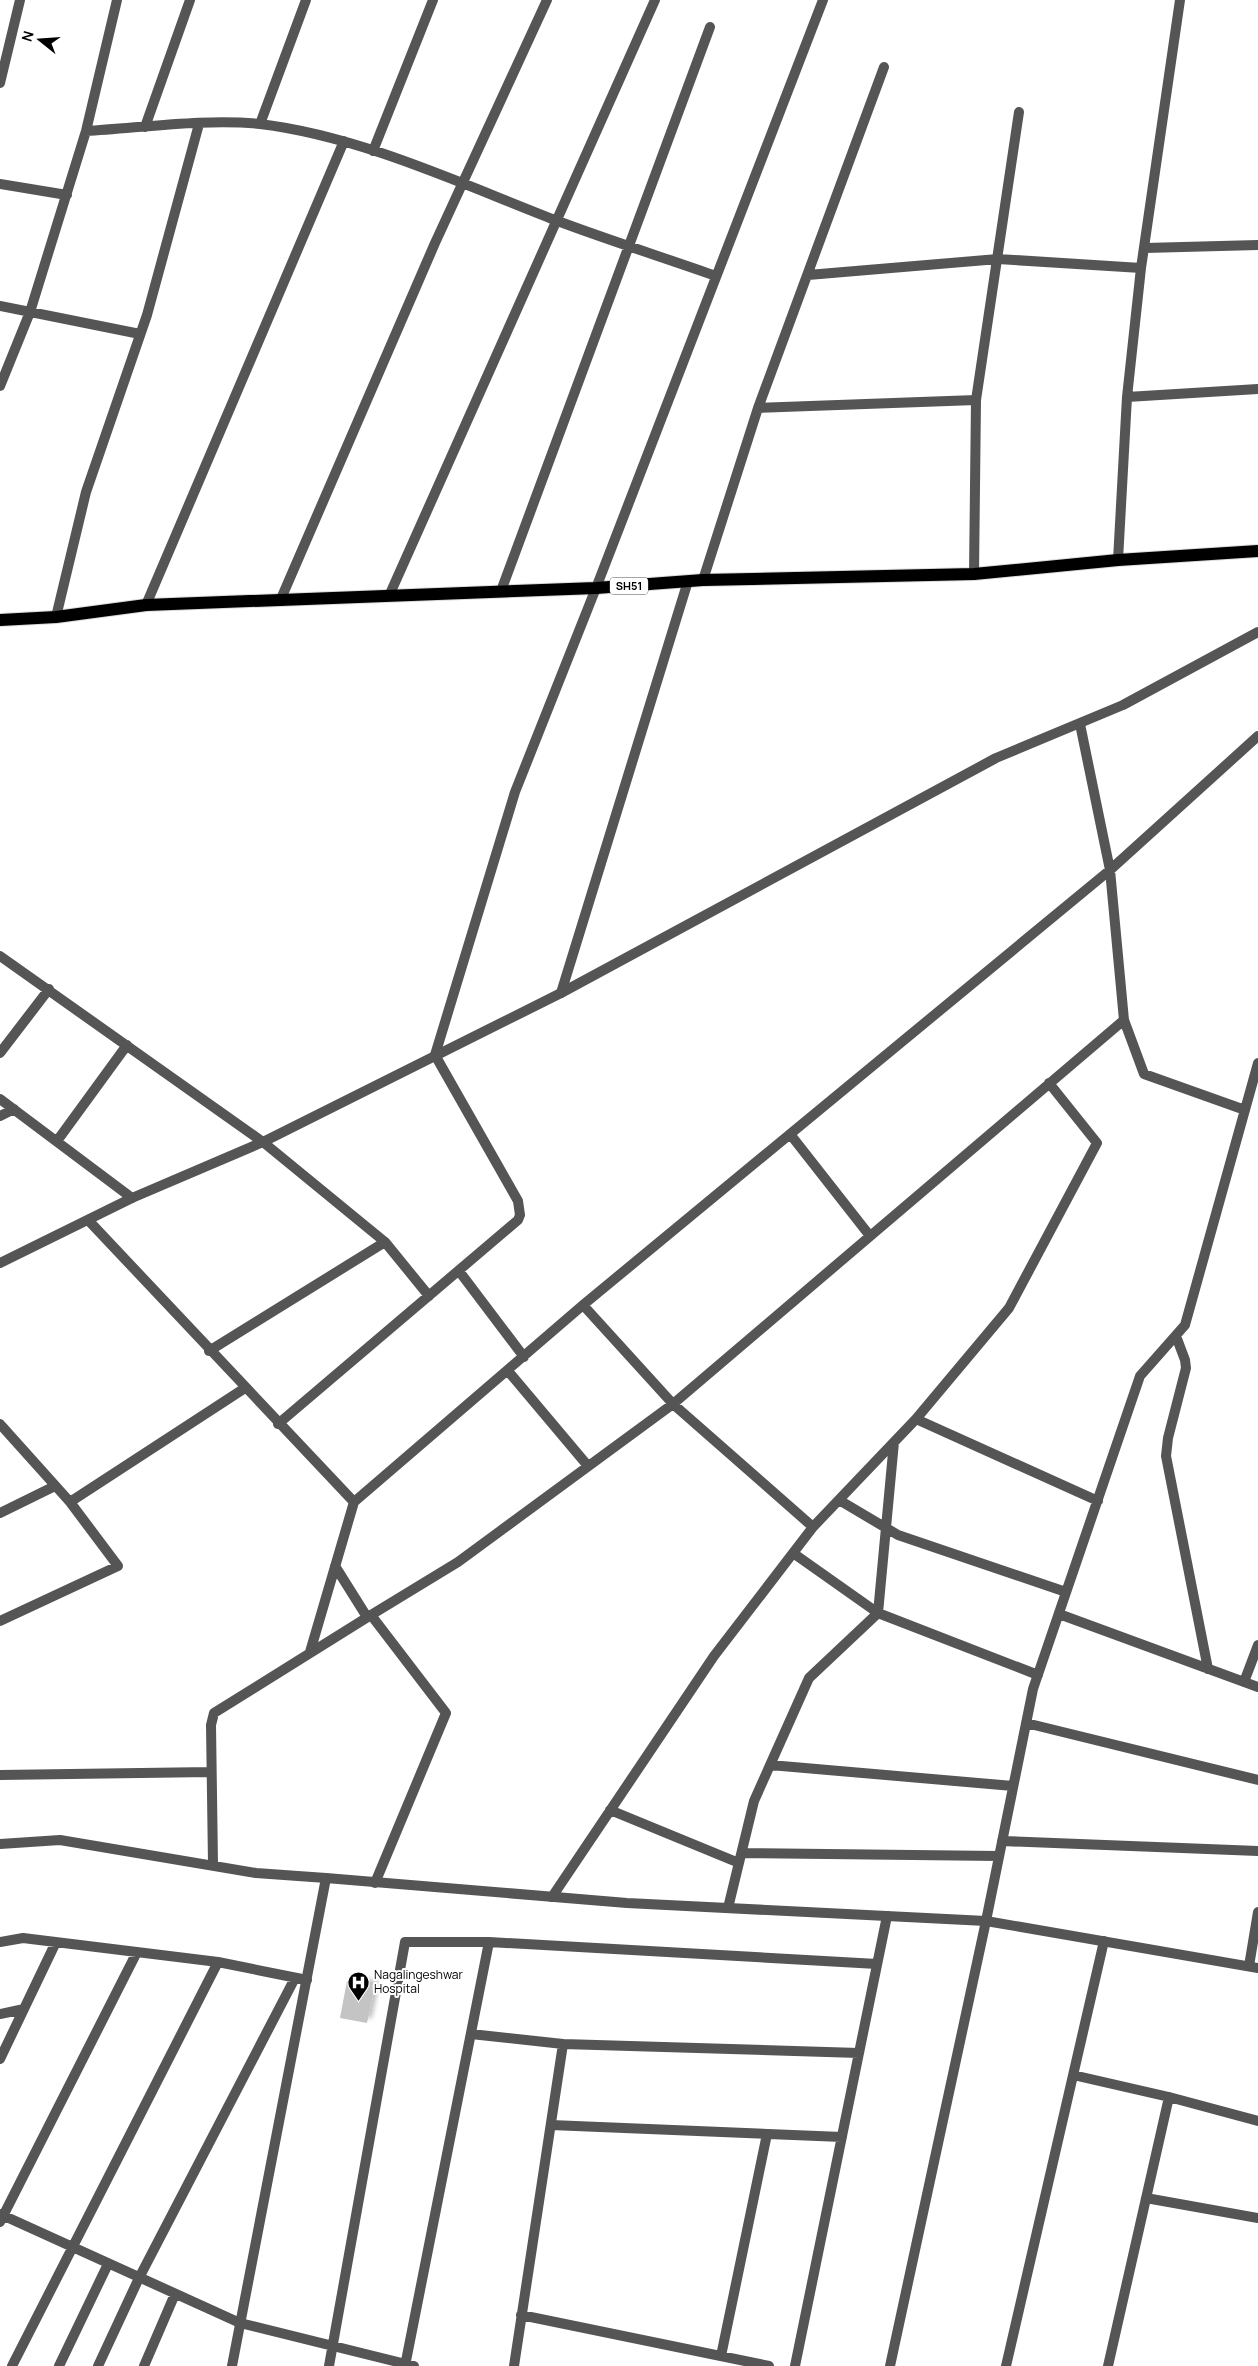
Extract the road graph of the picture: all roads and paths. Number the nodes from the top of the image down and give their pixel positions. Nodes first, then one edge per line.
1 (20, 0) edge
2 (117, 0) edge
3 (190, 0) edge
4 (306, 0) edge
5 (433, 0) edge
6 (547, 0) edge
7 (655, 0) edge
8 (823, 0) edge
9 (1180, 0) edge
10 (710, 27) dead end
11 (884, 67) dead end
12 (0, 83) edge
13 (1019, 112) dead end
14 (198, 124) junction
15 (260, 124) junction
16 (145, 127) junction
17 (86, 131) junction
18 (344, 141) junction
19 (373, 151) junction
20 (462, 183) junction
21 (0, 184) edge
22 (66, 195) junction
23 (557, 221) junction
24 (1258, 245) edge
25 (628, 246) junction
26 (1144, 248) junction
27 (998, 258) junction
28 (1142, 268) junction
29 (716, 276) junction
30 (808, 276) junction
31 (0, 306) edge
32 (30, 312) junction
33 (140, 334) junction
34 (0, 386) edge
35 (1258, 389) edge
36 (1127, 397) junction
37 (976, 400) junction
38 (758, 408) junction
39 (1258, 551) edge
40 (1118, 560) junction
41 (974, 574) junction
42 (703, 580) junction
43 (688, 581) junction
44 (596, 588) junction
45 (501, 591) junction
46 (389, 596) junction
47 (280, 601) junction
48 (146, 605) junction
49 (56, 618) junction
50 (0, 620) edge
51 (1258, 632) edge
52 (1080, 724) junction
53 (1258, 736) edge
54 (1110, 870) junction
55 (0, 956) edge
56 (49, 989) junction
57 (561, 993) junction
58 (1124, 1020) junction
59 (127, 1044) junction
60 (0, 1054) edge
61 (435, 1055) junction
62 (1258, 1063) edge
63 (1049, 1083) junction
64 (0, 1099) edge
65 (14, 1109) junction
66 (1245, 1110) junction
67 (0, 1116) edge
68 (790, 1134) junction
69 (57, 1141) junction
70 (263, 1142) junction
71 (132, 1198) junction
72 (89, 1221) junction
73 (870, 1236) junction
74 (385, 1242) junction
75 (0, 1263) edge
76 (459, 1271) junction
77 (429, 1296) junction
78 (583, 1306) junction
79 (1176, 1336) junction
80 (209, 1351) junction
81 (524, 1357) junction
82 (508, 1371) junction
83 (245, 1388) junction
84 (673, 1404) junction
85 (916, 1419) junction
86 (0, 1424) edge
87 (278, 1424) junction
88 (894, 1442) junction
89 (588, 1466) junction
90 (55, 1486) junction
91 (839, 1500) junction
92 (1098, 1501) junction
93 (70, 1502) junction
94 (354, 1502) junction
95 (0, 1513) edge
96 (813, 1527) junction
97 (886, 1529) junction
98 (793, 1553) junction
99 (335, 1566) junction
100 (1066, 1592) junction
101 (878, 1613) junction
102 (1059, 1614) junction
103 (369, 1616) junction
104 (0, 1621) edge
105 (1258, 1645) edge
106 (310, 1652) junction
107 (1208, 1669) junction
108 (1038, 1674) junction
109 (1244, 1682) junction
110 (1258, 1688) edge
111 (1026, 1723) junction
112 (770, 1765) junction
113 (211, 1772) junction
114 (0, 1775) edge
115 (1258, 1780) edge
116 (1013, 1786) junction
117 (610, 1810) junction
118 (1002, 1841) junction
119 (0, 1844) edge
120 (1258, 1851) edge
121 (999, 1856) junction
122 (740, 1858) junction
123 (213, 1864) junction
124 (326, 1878) junction
125 (375, 1883) junction
126 (552, 1898) junction
127 (728, 1908) junction
128 (1258, 1912) edge
129 (887, 1916) junction
130 (986, 1921) junction
131 (1104, 1941) junction
132 (0, 1942) edge
133 (56, 1942) junction
134 (489, 1942) junction
135 (137, 1952) junction
136 (218, 1962) junction
137 (877, 1964) junction
138 (1253, 1967) edge
139 (295, 1978) junction
140 (307, 1980) junction
141 (24, 2009) junction
142 (0, 2014) edge
143 (471, 2034) junction
144 (563, 2044) junction
145 (859, 2054) junction
146 (0, 2059) edge
147 (1073, 2075) junction
148 (1168, 2097) junction
149 (1258, 2121) edge
150 (551, 2125) junction
151 (767, 2134) junction
152 (842, 2136) junction
153 (1146, 2198) junction
154 (1, 2217) edge
155 (1258, 2218) edge
156 (72, 2248) junction
157 (108, 2264) junction
158 (139, 2278) junction
159 (175, 2294) junction
160 (522, 2315) junction
161 (240, 2324) junction
162 (333, 2346) junction
163 (721, 2356) junction
164 (408, 2365) edge
165 (12, 2366) edge
166 (59, 2366) edge
167 (98, 2366) edge
168 (144, 2366) edge
169 (232, 2366) edge
170 (328, 2366) edge
171 (514, 2366) edge
172 (769, 2366) edge
173 (795, 2366) edge
174 (890, 2366) edge
175 (1006, 2366) edge
176 (1108, 2366) edge

1 - 12 street
2 - 17 street
3 - 16 street
4 - 15 street
5 - 19 street
6 - 20 street
7 - 23 street
8 - 29 street
9 - 26 street
10 - 25 street
11 - 30 street
13 - 27 street
14 - 15 street
14 - 16 street
14 - 33 street
15 - 18 street
16 - 17 street
17 - 22 street
18 - 19 street
18 - 48 street
19 - 20 street
20 - 23 street
20 - 47 street
21 - 22 street
22 - 32 street
23 - 25 street
23 - 46 street
24 - 26 street
25 - 29 street
25 - 45 street
26 - 28 street
27 - 28 street
27 - 30 street
27 - 37 street
28 - 36 street
29 - 44 street
30 - 38 street
31 - 32 street
32 - 33 street
32 - 34 street
33 - 49 street
35 - 36 street
36 - 40 street
37 - 38 street
37 - 41 street
38 - 42 street
39 - 40 main road, SH51
40 - 41 main road, SH51
41 - 42 main road, SH51
42 - 43 main road, SH51
43 - 44 main road, SH51
43 - 57 street
44 - 45 main road, SH51
44 - 61 street
45 - 46 main road, SH51
46 - 47 main road, SH51
47 - 48 main road, SH51
48 - 49 main road, SH51
49 - 50 main road, SH51
51 - 52 street
52 - 54 street
52 - 57 street
53 - 54 street
54 - 58 street
54 - 68 street
55 - 56 street
56 - 59 street
56 - 60 street
57 - 61 street
58 - 63 street
58 - 66 street
59 - 69 street
59 - 70 street
61 - 70 street
61 - 76 street
62 - 66 street
63 - 73 street
63 - 85 street
64 - 65 street
65 - 67 street
65 - 69 street
66 - 79 street
68 - 73 street
68 - 78 street
69 - 71 street
70 - 71 street
70 - 74 street
71 - 72 street
72 - 75 street
72 - 80 street
73 - 84 street
74 - 77 street
74 - 80 street
76 - 77 street
76 - 81 street
77 - 87 street
78 - 81 street
78 - 84 street
79 - 92 street
79 - 107 street
80 - 83 street
81 - 82 street
82 - 89 street
82 - 94 street
83 - 87 street
83 - 93 street
84 - 89 street
84 - 96 street
85 - 88 street
85 - 92 street
86 - 90 street
87 - 94 street
88 - 91 street
88 - 97 street
89 - 103 street
90 - 93 street
90 - 95 street
91 - 96 street
91 - 97 street
92 - 100 street
93 - 104 street
94 - 99 street
96 - 98 street
97 - 100 street
97 - 101 street
98 - 101 street
98 - 117 street
99 - 103 street
99 - 106 street
100 - 102 street
101 - 108 street
101 - 112 street
102 - 107 street
102 - 108 street
103 - 106 street
103 - 125 street
105 - 109 street
106 - 113 street
107 - 109 street
108 - 111 street
109 - 110 street
111 - 115 street
111 - 116 street
112 - 116 street
112 - 122 street
113 - 114 street
113 - 123 street
116 - 118 street
117 - 122 street
117 - 126 street
118 - 120 street
118 - 121 street
119 - 123 street
121 - 122 street
121 - 130 street
122 - 127 street
123 - 124 street
124 - 125 street
124 - 140 street
125 - 126 street
126 - 127 street
127 - 129 street
128 - 138 street
129 - 130 street
129 - 137 street
130 - 131 street
130 - 174 street
131 - 138 street
131 - 147 street
132 - 133 street
133 - 135 street
133 - 141 street
134 - 137 street
134 - 143 street
134 - 162 street
135 - 136 street
135 - 154 street
136 - 139 street
136 - 156 street
137 - 145 street
139 - 140 street
139 - 158 street
140 - 161 street
141 - 142 street
141 - 146 street
143 - 144 street
143 - 164 street
144 - 145 street
144 - 150 street
145 - 152 street
147 - 148 street
147 - 175 street
148 - 149 street
148 - 153 street
150 - 151 street
150 - 160 street
151 - 152 street
151 - 163 street
152 - 173 street
153 - 155 street
153 - 176 street
154 - 156 street
156 - 157 street
156 - 165 street
157 - 158 street
157 - 166 street
158 - 159 street
158 - 167 street
159 - 161 street
159 - 168 street
160 - 163 street
160 - 171 street
161 - 162 street
161 - 169 street
162 - 164 street
162 - 170 street
163 - 172 street

